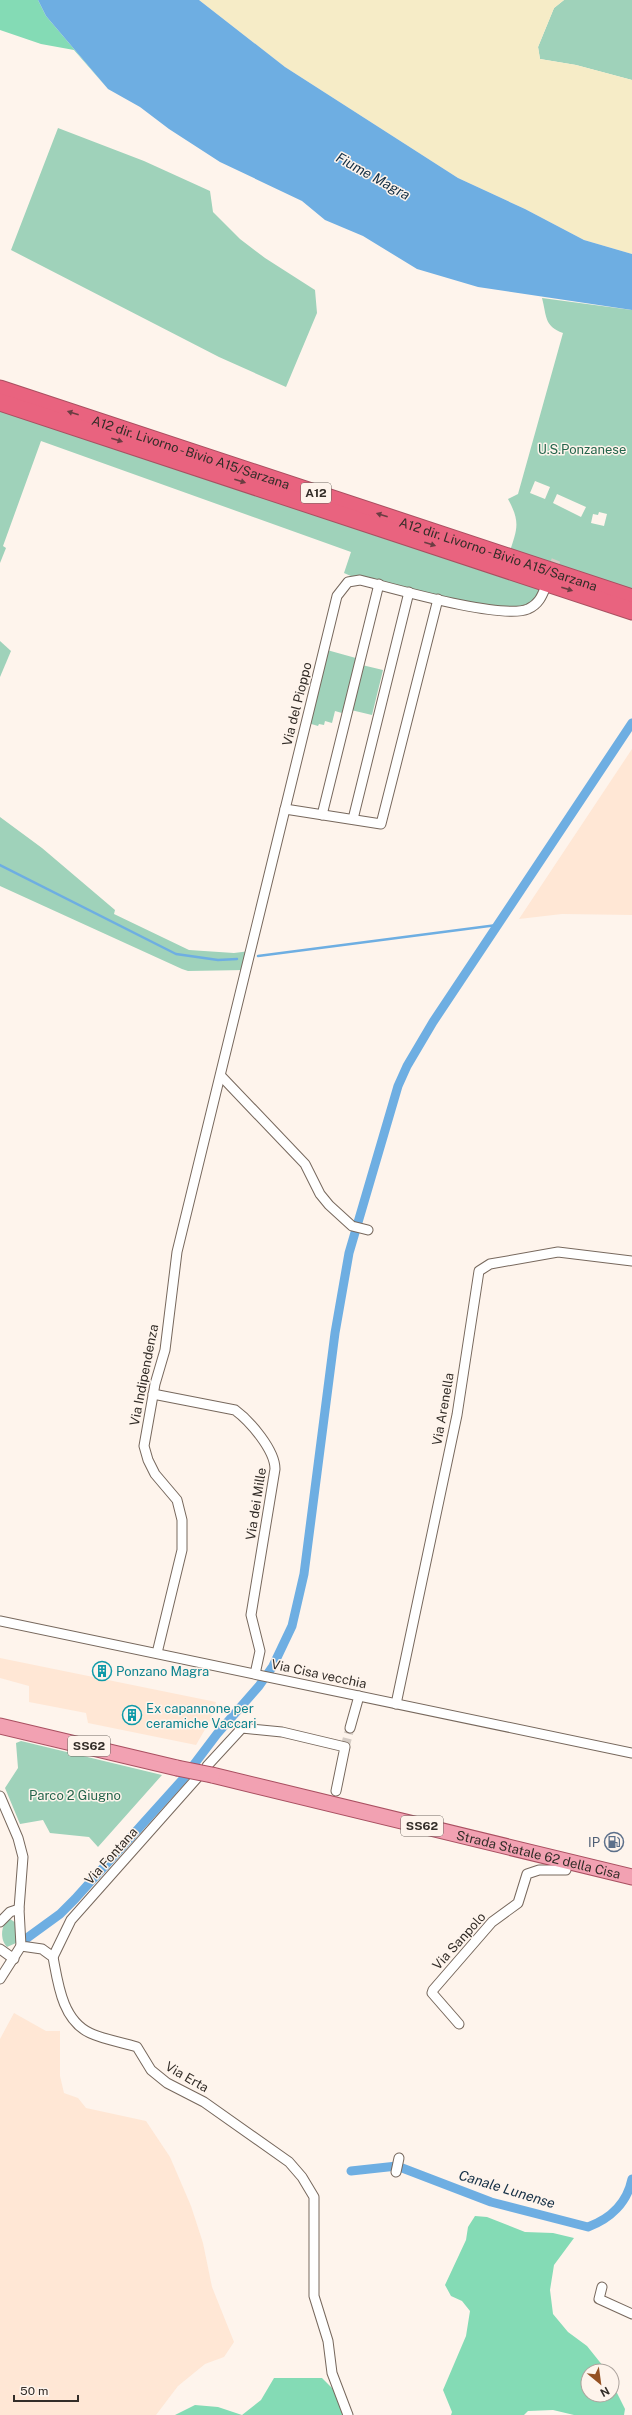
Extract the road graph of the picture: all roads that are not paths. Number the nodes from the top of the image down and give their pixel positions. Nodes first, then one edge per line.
1 (0, 388) edge
2 (0, 402) edge
3 (379, 584) junction
4 (546, 586) tunnel mouth
5 (409, 592) junction
6 (632, 598) edge
7 (438, 599) junction
8 (632, 611) edge
9 (285, 809) junction
10 (322, 814) junction
11 (353, 819) junction
12 (229, 1046) joint
13 (221, 1076) junction
14 (365, 1230) dead end
15 (632, 1261) edge
16 (153, 1394) junction
17 (0, 1621) edge
18 (157, 1654) junction
19 (258, 1675) junction
20 (359, 1696) junction
21 (396, 1704) junction
22 (0, 1726) edge
23 (350, 1728) tunnel mouth
24 (632, 1753) edge
25 (210, 1771) junction
26 (197, 1778) dead end
27 (336, 1791) dead end
28 (0, 1796) edge
29 (3, 1805) edge
30 (566, 1861) junction
31 (632, 1877) edge
32 (19, 1908) junction
33 (0, 1922) edge
34 (21, 1946) junction
35 (0, 1951) edge
36 (53, 1957) junction
37 (14, 1959) junction
38 (0, 1979) edge
39 (459, 2024) dead end
40 (399, 2158) dead end
41 (396, 2172) dead end
42 (602, 2287) dead end
43 (632, 2314) edge
44 (348, 2415) edge

6 -> 1 highway, A12 dir. Livorno - Bivio A15/Sarzana / A12
2 -> 8 highway, A12
3 - 5 street, Via del Pioppo
3 - 9 street, Via del Pioppo
3 - 10 street
4 - 7 street, Via del Pioppo
5 - 7 street, Via del Pioppo
5 - 11 street
7 - 11 street
9 - 10 street
9 - 12 street, Via del Pioppo
10 - 11 street
12 - 13 street, Via Indipendenza
13 - 14 street
13 - 16 street, Via Indipendenza
15 - 21 street, Via Arenella
16 - 18 street, Via Indipendenza
16 - 19 street, Via dei Mille
17 - 18 street, Via Cisa vecchia
18 - 19 street, Via Cisa vecchia
19 - 20 street, Via Cisa vecchia
20 - 21 street, Via Cisa vecchia
20 - 23 street
21 - 24 street, Via Cisa vecchia
22 - 25 main road, SS62, bridge
25 - 27 street
25 - 30 main road, Strada Statale 62 della Cisa / SS62
26 - 36 street, Via Fontana
28 - 29 street
29 - 32 street
30 - 31 main road, Strada Statale 62 della Cisa / SS62
30 - 39 street, Via Sanpolo
32 - 33 street
32 - 34 street
34 - 36 street
34 - 37 street
35 - 37 street
36 - 44 street, Via Erta
37 - 38 street
40 - 41 street
42 - 43 street

